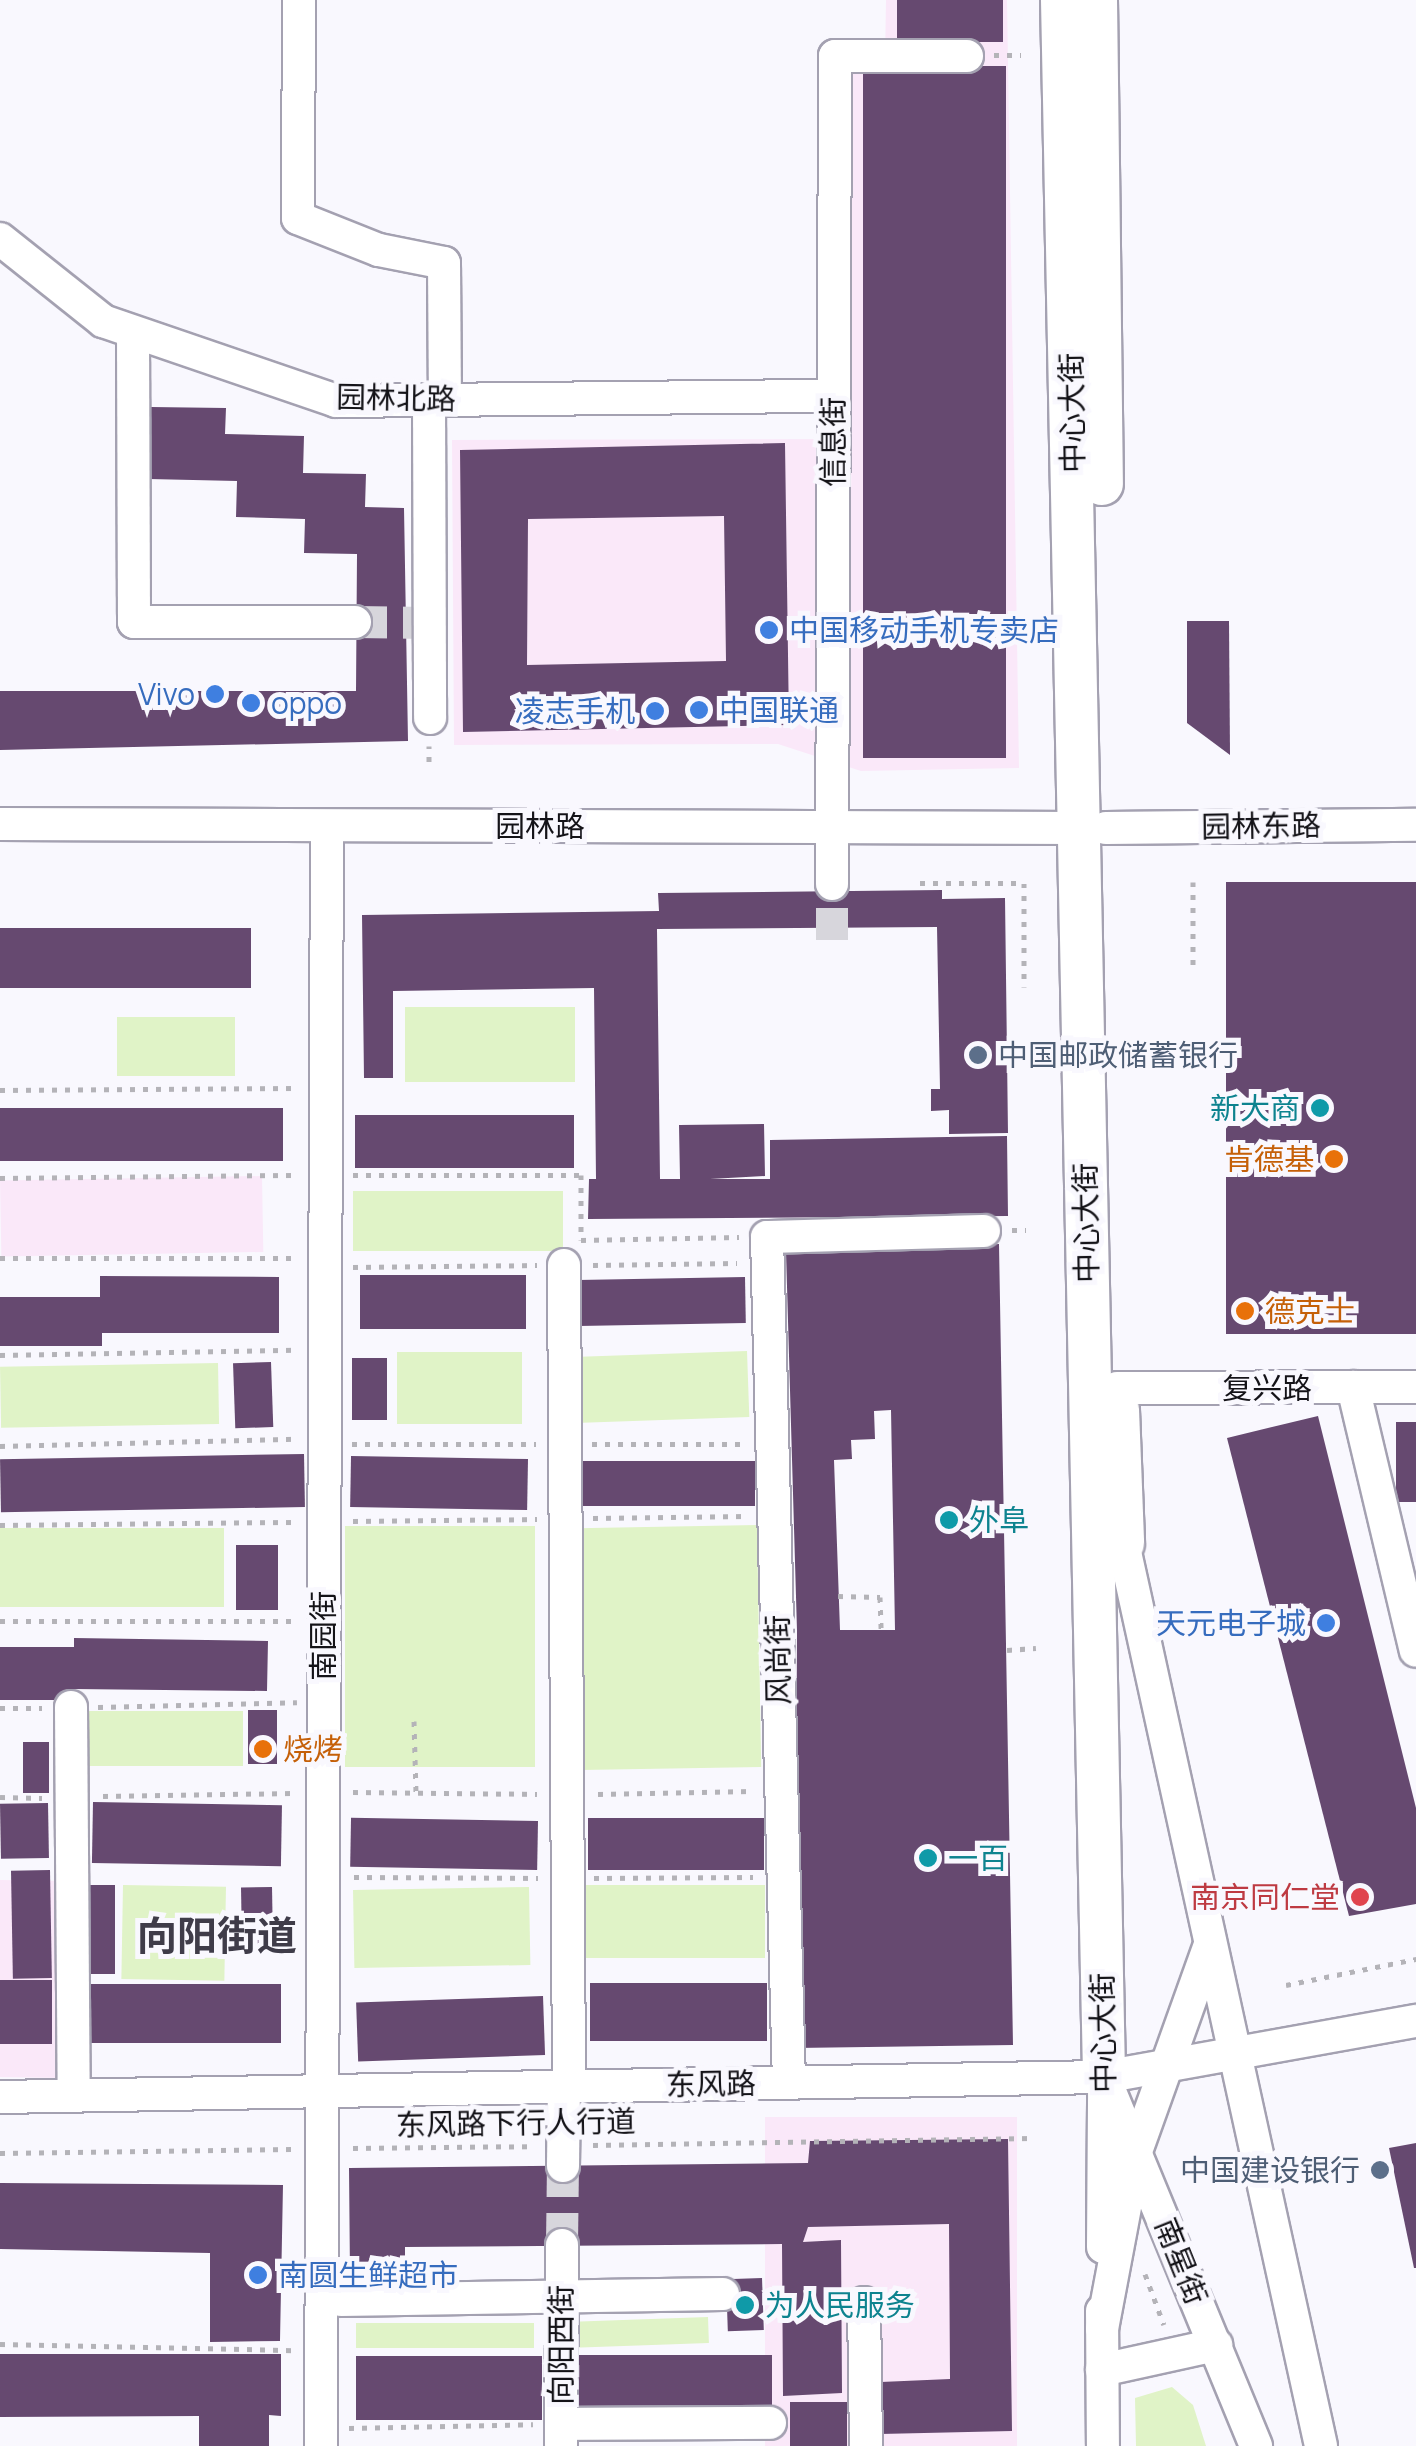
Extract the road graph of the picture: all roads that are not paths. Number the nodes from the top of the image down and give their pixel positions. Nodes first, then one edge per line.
1 (299, 0) edge
2 (1062, 0) edge
3 (1096, 0) edge
4 (967, 56) dead end
5 (0, 239) edge
6 (133, 334) junction
7 (834, 396) junction
8 (437, 400) junction
9 (355, 622) tunnel mouth
10 (430, 718) dead end
11 (0, 824) edge
12 (1416, 825) edge
13 (327, 826) junction
14 (832, 828) junction
15 (1094, 828) junction
16 (832, 884) tunnel mouth
17 (984, 1230) dead end
18 (576, 1257) road end
19 (1416, 1387) edge
20 (1117, 1388) junction
21 (1353, 1388) junction
22 (1123, 1543) joint
23 (1416, 1651) edge
24 (71, 1708) road end
25 (1210, 1944) junction
26 (1416, 2021) edge
27 (1234, 2054) junction
28 (1167, 2066) junction
29 (1104, 2077) junction
30 (789, 2083) junction
31 (566, 2086) junction
32 (320, 2091) junction
33 (74, 2095) junction
34 (0, 2097) edge
35 (1136, 2154) junction
36 (563, 2155) tunnel mouth
37 (562, 2245) tunnel mouth
38 (724, 2294) dead end
39 (562, 2298) junction
40 (341, 2300) dead end
41 (864, 2303) dead end
42 (1102, 2329) junction
43 (1216, 2345) junction
44 (1102, 2370) junction
45 (770, 2423) dead end
46 (561, 2435) edge
47 (322, 2437) edge
48 (866, 2446) edge
49 (1103, 2446) edge
50 (1256, 2446) edge
51 (1320, 2446) edge

1 - 8 street
2 - 15 main road, 中心大街
3 - 15 main road, 中心大街
4 - 7 street, 信息街
5 - 6 street, 园林北路
6 - 8 street, 园林北路
6 - 9 street
7 - 8 street, 园林北路
7 - 14 street, 信息街
8 - 10 street
11 - 13 street, 园林路
12 - 15 street, 园林东路
13 - 14 street, 园林路
13 - 32 street, 南园街
14 - 15 street, 园林路
14 - 16 street, 信息街
15 - 20 main road, 中心大街
15 - 29 main road, 中心大街
17 - 30 street, 风尚街
18 - 31 street
19 - 21 street, 复兴路
20 - 21 street, 复兴路
20 - 22 main road, 中心大街
21 - 23 street
22 - 25 street
24 - 33 street
25 - 27 street
25 - 28 street
26 - 27 street, 东风路
27 - 28 street, 东风路
27 - 51 street
28 - 29 street, 东风路
28 - 35 street
29 - 30 street, 东风路
29 - 35 street, 南星街
29 - 42 street, 中心大街
30 - 31 street, 东风路
31 - 32 street, 东风路
31 - 36 street
32 - 33 street, 东风路
32 - 47 street, 南园街
33 - 34 street, 东风路
35 - 42 street
35 - 43 street, 南星街
37 - 39 street, 向阳西街
38 - 39 street
39 - 40 street
39 - 46 street, 向阳西街
41 - 48 street
42 - 44 street, 中心大街
43 - 44 street
43 - 50 street, 南星街
44 - 49 street, 中心大街
45 - 46 street

